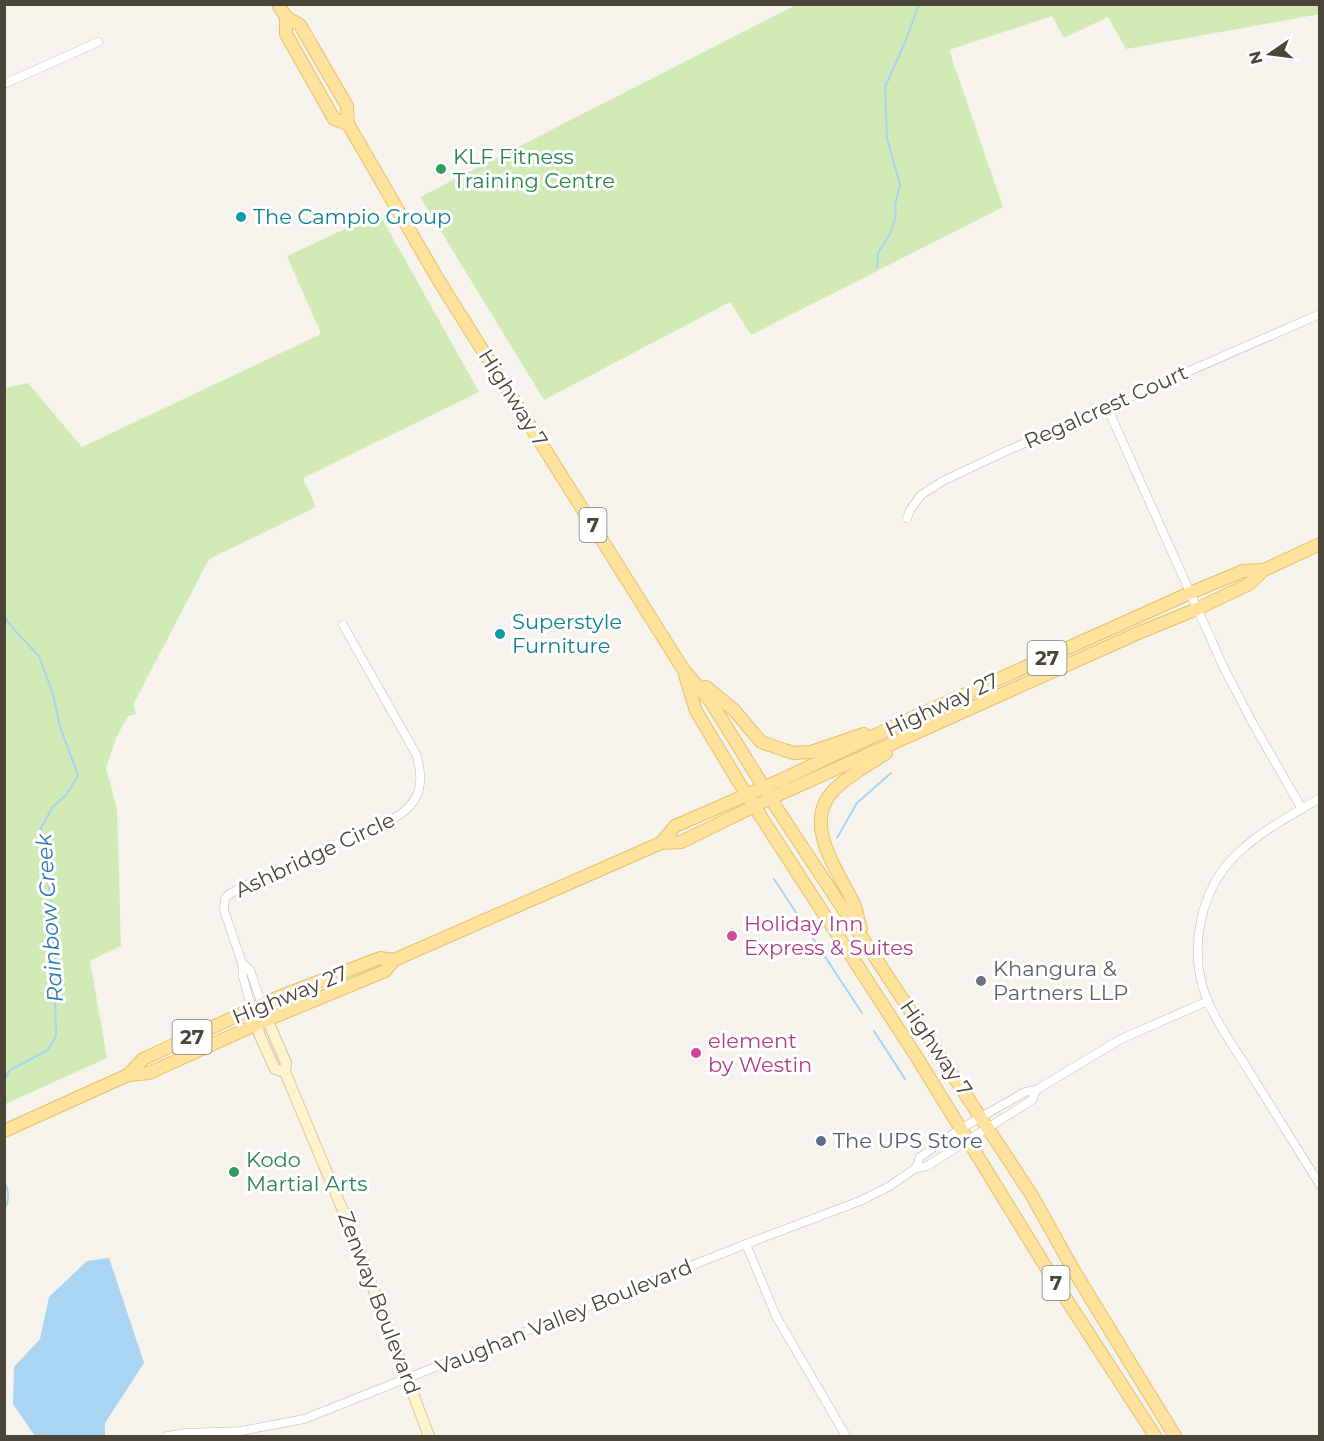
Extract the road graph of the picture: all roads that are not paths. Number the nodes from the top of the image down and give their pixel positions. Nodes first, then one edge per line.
1 (278, 4) edge
2 (286, 17) junction
3 (98, 42) dead end
4 (4, 84) edge
5 (348, 124) junction
6 (1320, 314) edge
7 (1107, 407) junction
8 (907, 518) dead end
9 (1320, 544) edge
10 (1264, 570) junction
11 (1190, 593) junction
12 (1197, 609) junction
13 (343, 625) dead end
14 (683, 669) junction
15 (903, 722) junction
16 (910, 736) junction
17 (767, 793) junction
18 (748, 795) junction
19 (1320, 798) edge
20 (755, 806) junction
21 (1302, 809) junction
22 (661, 843) junction
23 (865, 941) junction
24 (394, 960) junction
25 (1208, 1001) junction
26 (257, 1007) junction
27 (262, 1021) junction
28 (128, 1075) junction
29 (1036, 1090) junction
30 (981, 1116) junction
31 (988, 1128) junction
32 (960, 1129) junction
33 (4, 1131) edge
34 (967, 1140) junction
35 (915, 1168) junction
36 (1320, 1185) edge
37 (746, 1244) junction
38 (407, 1379) junction
39 (167, 1437) edge
40 (429, 1437) edge
41 (846, 1437) edge
42 (1155, 1437) edge
43 (1175, 1437) edge

1 - 2 main road, Highway 7 / 7
2 - 5 main road, Highway 7 / 7
2 - 5 main road, Highway 7 / 7
3 - 4 street
5 - 14 main road, Highway 7 / 7
6 - 7 street, Regalcrest Court
7 - 8 street, Regalcrest Court
7 - 11 street
9 - 10 main road, Highway 27 / 27
10 - 11 main road, Highway 27 / 27
10 - 12 main road, Highway 27 / 27
11 - 12 street
11 - 15 main road, Highway 27 / 27
12 - 16 main road, Highway 27 / 27
12 - 21 street
13 - 26 street, Ashbridge Circle
14 - 15 main road
14 - 17 main road, Highway 7 / 7
14 - 18 main road, Highway 7 / 7
15 - 17 main road, Highway 27 / 27
16 - 17 main road, Highway 27 / 27
16 - 23 main road
17 - 18 main road, Highway 27 / 27
17 - 20 main road, Highway 27 / 27
17 - 23 main road, Highway 7 / 7
18 - 20 main road, Highway 7 / 7
18 - 22 main road, Highway 27 / 27
19 - 21 street
20 - 22 main road, Highway 27 / 27
20 - 32 main road, Highway 7 / 7
21 - 25 street
22 - 24 main road, Highway 27 / 27
23 - 30 main road, Highway 7 / 7
24 - 26 main road, Highway 27 / 27
24 - 27 main road, Highway 27 / 27
25 - 29 street
25 - 36 street
26 - 27 street, Zenway Boulevard
26 - 28 main road, Highway 27 / 27
27 - 28 main road, Highway 27 / 27
27 - 38 street, Zenway Boulevard
28 - 33 main road, Highway 27 / 27
29 - 30 street, Vaughan Valley Boulevard
29 - 31 street, Vaughan Valley Boulevard
30 - 31 main road, Highway 7 / 7
30 - 32 street, Vaughan Valley Boulevard
31 - 34 street, Vaughan Valley Boulevard
31 - 43 main road, Highway 7 / 7
32 - 34 main road, Highway 7 / 7
32 - 35 street, Vaughan Valley Boulevard
34 - 35 street, Vaughan Valley Boulevard
34 - 42 main road, Highway 7 / 7
35 - 37 street, Vaughan Valley Boulevard
37 - 38 street, Vaughan Valley Boulevard
37 - 41 street
38 - 39 street, Vaughan Valley Boulevard
38 - 40 street, Zenway Boulevard

